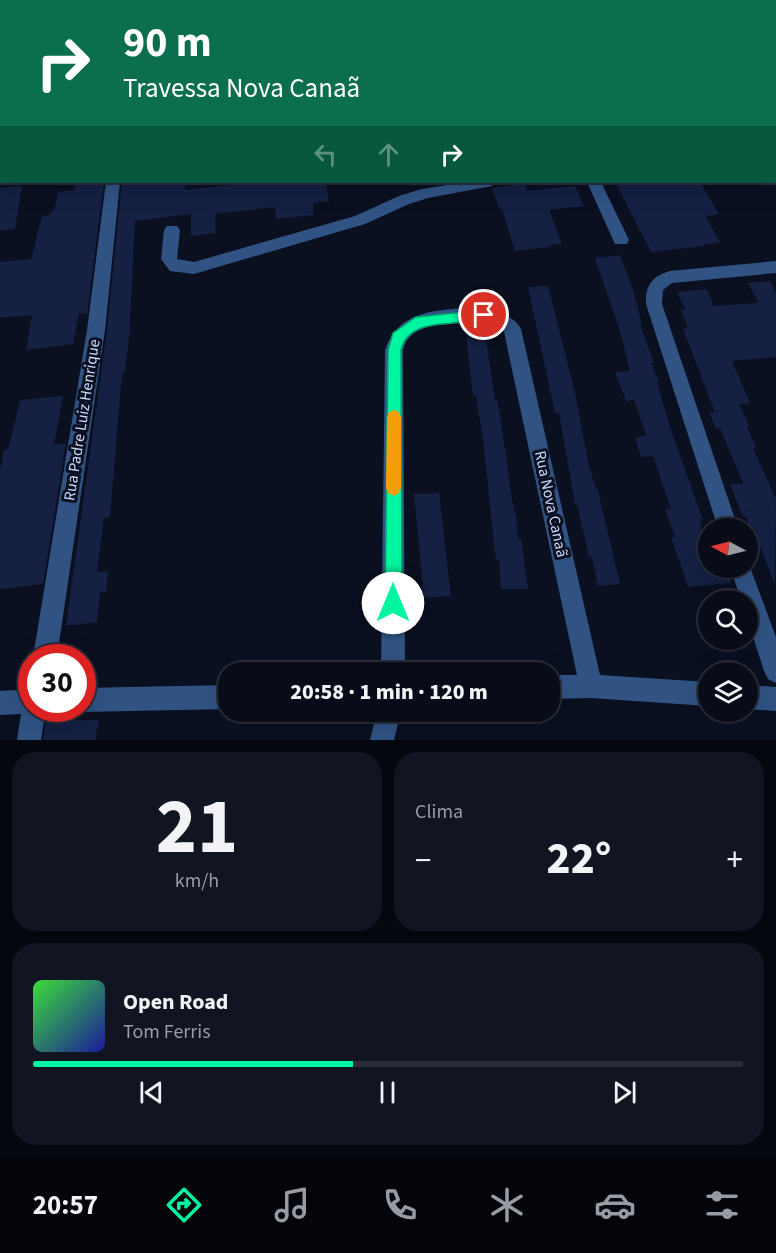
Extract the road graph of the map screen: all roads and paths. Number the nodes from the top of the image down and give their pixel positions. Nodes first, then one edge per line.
1 (113, 183) edge
2 (484, 183) edge
3 (594, 183) edge
4 (172, 230) dead end
5 (621, 240) dead end
6 (776, 267) edge
7 (725, 518) edge
8 (745, 578) edge
9 (47, 644) edge
10 (393, 662) edge
11 (776, 671) edge
12 (591, 686) junction
13 (560, 687) edge
14 (698, 693) edge
15 (218, 697) edge
16 (758, 698) edge
17 (776, 699) edge
18 (96, 700) edge
19 (18, 702) edge
20 (0, 703) edge
21 (32, 722) edge
22 (386, 722) edge
23 (29, 740) edge
24 (382, 740) edge

1 - 9 street, Rua Padre Luiz Henrique
2 - 4 street
3 - 5 street
6 - 7 street
8 - 11 street
10 - 12 street, Rua Nova Canaã
12 - 13 street
12 - 14 street
15 - 18 street
16 - 17 street
19 - 20 street
21 - 23 street
22 - 24 street

